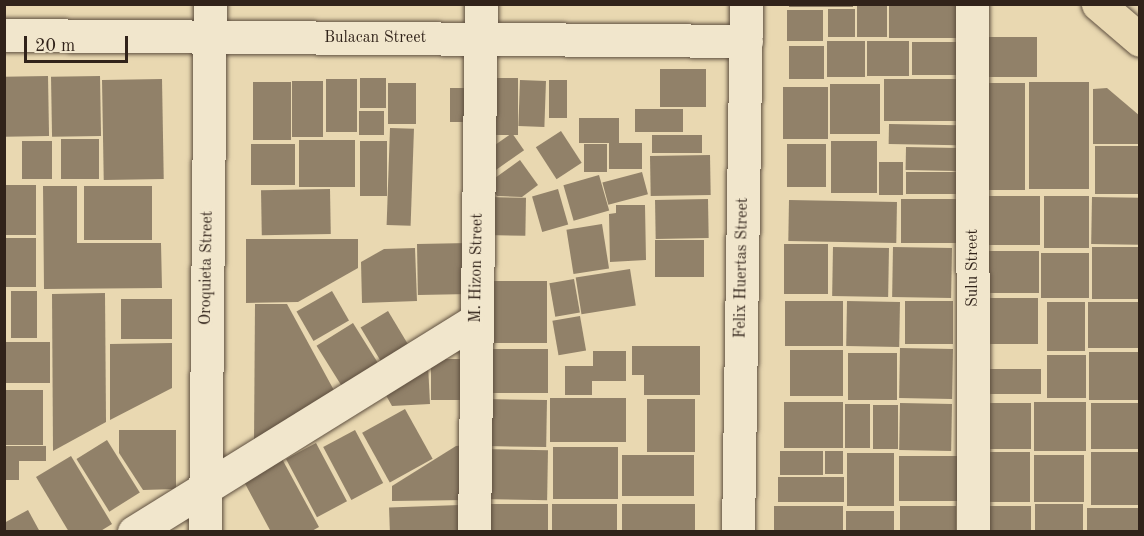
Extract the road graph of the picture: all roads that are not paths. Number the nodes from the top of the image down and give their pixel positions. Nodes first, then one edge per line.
1 (480, 4) edge
2 (746, 4) edge
3 (972, 4) edge
4 (1098, 4) edge
5 (210, 20) edge
6 (4, 35) edge
7 (480, 38) junction
8 (1140, 40) edge
9 (746, 41) junction
10 (476, 320) junction
11 (205, 488) junction
12 (134, 531) edge
13 (205, 531) edge
14 (474, 531) edge
15 (738, 531) edge
16 (973, 531) edge

1 - 7 street, M. Hizon Street
2 - 9 street, Felix Huertas Street
3 - 16 street, Sulu Street
4 - 8 main road
5 - 6 street, Bulacan Street
5 - 7 street, Bulacan Street
5 - 11 street, Oroquieta Street
7 - 9 street, Bulacan Street
7 - 10 street, M. Hizon Street
9 - 15 street, Felix Huertas Street
10 - 11 street
10 - 14 street, M. Hizon Street
11 - 12 street
11 - 13 street, Oroquieta Street

